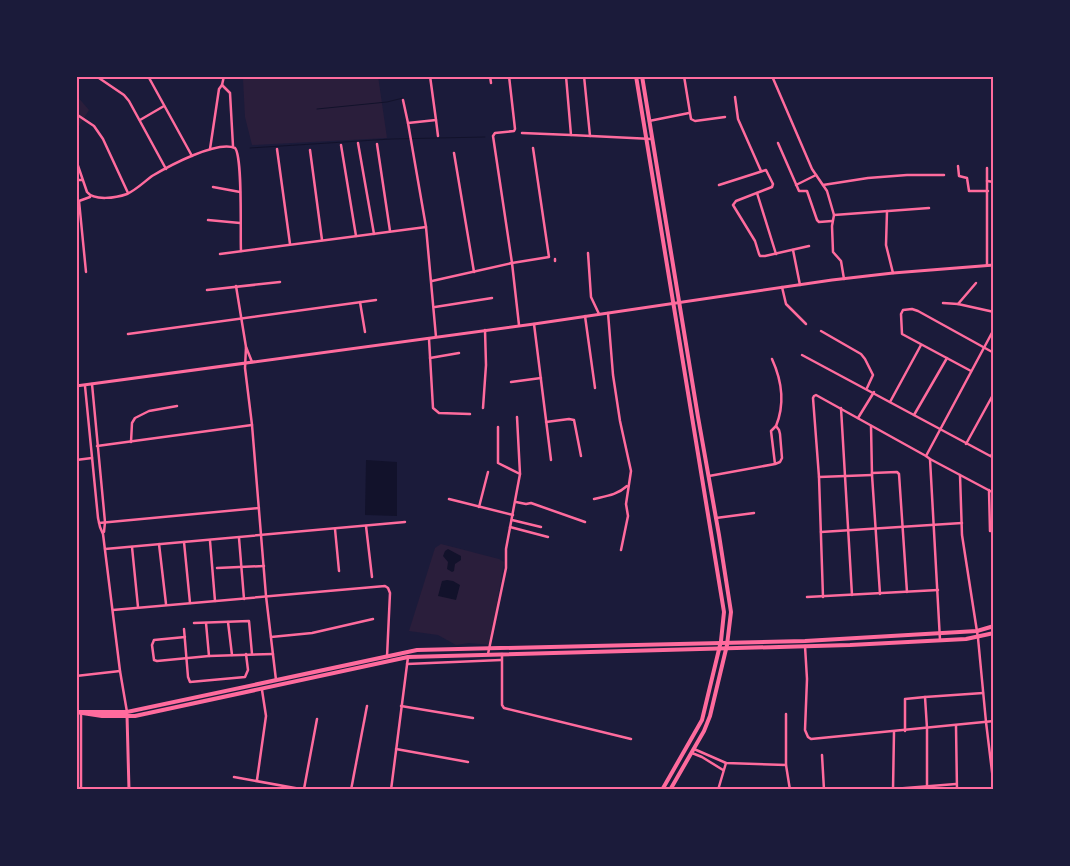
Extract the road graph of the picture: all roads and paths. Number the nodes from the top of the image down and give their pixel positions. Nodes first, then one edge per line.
1 (96, 76) edge
2 (148, 76) edge
3 (224, 76) edge
4 (430, 76) edge
5 (490, 76) edge
6 (509, 76) edge
7 (566, 76) edge
8 (584, 76) edge
9 (636, 76) edge
10 (642, 76) edge
11 (684, 76) edge
12 (772, 76) edge
13 (491, 83) dead end
14 (222, 85) junction
15 (735, 97) dead end
16 (403, 100) dead end
17 (164, 106) junction
18 (689, 113) junction
19 (76, 114) edge
20 (725, 116) dead end
21 (140, 120) junction
22 (436, 120) junction
23 (649, 122) junction
24 (408, 123) junction
25 (522, 133) dead end
26 (572, 134) junction
27 (438, 136) dead end
28 (590, 136) junction
29 (652, 139) junction
30 (646, 140) junction
31 (358, 143) dead end
32 (778, 143) dead end
33 (377, 144) dead end
34 (341, 145) dead end
35 (232, 146) junction
36 (533, 148) dead end
37 (276, 149) dead end
38 (209, 150) junction
39 (310, 150) dead end
40 (454, 153) dead end
41 (192, 156) junction
42 (76, 160) edge
43 (958, 166) dead end
44 (987, 168) dead end
45 (166, 169) junction
46 (762, 170) junction
47 (816, 175) junction
48 (944, 175) dead end
49 (76, 180) edge
50 (82, 180) junction
51 (988, 181) junction
52 (994, 182) edge
53 (719, 185) dead end
54 (796, 185) junction
55 (823, 186) junction
56 (212, 187) dead end
57 (988, 191) junction
58 (240, 192) junction
59 (128, 193) junction
60 (757, 193) junction
61 (92, 197) junction
62 (929, 208) dead end
63 (887, 211) junction
64 (78, 214) edge
65 (834, 215) junction
66 (208, 220) dead end
67 (832, 220) junction
68 (240, 223) junction
69 (426, 227) junction
70 (390, 231) junction
71 (374, 234) junction
72 (356, 236) junction
73 (322, 240) junction
74 (290, 244) junction
75 (809, 246) dead end
76 (793, 250) junction
77 (240, 251) junction
78 (588, 252) dead end
79 (220, 254) dead end
80 (776, 254) junction
81 (512, 263) junction
82 (994, 265) edge
83 (987, 266) junction
84 (86, 272) dead end
85 (474, 272) junction
86 (893, 273) junction
87 (844, 279) junction
88 (432, 281) junction
89 (280, 282) dead end
90 (976, 283) dead end
91 (800, 284) junction
92 (236, 286) junction
93 (782, 287) junction
94 (207, 290) dead end
95 (492, 298) dead end
96 (376, 300) dead end
97 (360, 302) junction
98 (679, 302) junction
99 (674, 303) junction
100 (943, 303) dead end
101 (958, 304) junction
102 (434, 307) junction
103 (994, 312) edge
104 (608, 313) junction
105 (599, 314) junction
106 (585, 316) junction
107 (240, 318) junction
108 (534, 324) junction
109 (806, 324) dead end
110 (519, 325) junction
111 (994, 329) edge
112 (485, 330) junction
113 (821, 330) dead end
114 (364, 332) dead end
115 (128, 334) dead end
116 (436, 337) junction
117 (429, 338) junction
118 (921, 345) junction
119 (246, 347) junction
120 (984, 348) junction
121 (459, 353) dead end
122 (994, 353) edge
123 (802, 354) dead end
124 (430, 358) junction
125 (947, 358) junction
126 (772, 360) dead end
127 (252, 362) junction
128 (244, 363) junction
129 (971, 371) junction
130 (541, 378) junction
131 (511, 382) dead end
132 (92, 384) junction
133 (76, 386) edge
134 (84, 386) junction
135 (595, 388) dead end
136 (867, 388) junction
137 (874, 392) junction
138 (994, 393) edge
139 (890, 402) junction
140 (177, 406) dead end
141 (483, 408) dead end
142 (841, 408) junction
143 (470, 414) dead end
144 (914, 415) junction
145 (88, 416) junction
146 (94, 416) junction
147 (517, 417) dead end
148 (858, 418) junction
149 (546, 422) junction
150 (252, 425) junction
151 (700, 425) junction
152 (692, 426) junction
153 (776, 426) junction
154 (871, 426) junction
155 (498, 427) dead end
156 (939, 428) junction
157 (131, 442) junction
158 (966, 444) junction
159 (97, 446) junction
160 (994, 451) edge
161 (581, 456) dead end
162 (926, 456) junction
163 (992, 457) edge
164 (92, 458) junction
165 (930, 459) junction
166 (76, 460) edge
167 (551, 460) dead end
168 (775, 464) junction
169 (488, 472) dead end
170 (872, 474) junction
171 (520, 475) junction
172 (844, 475) junction
173 (960, 475) junction
174 (709, 476) junction
175 (819, 476) junction
176 (628, 485) junction
177 (989, 490) junction
178 (994, 493) edge
179 (449, 499) dead end
180 (594, 499) dead end
181 (516, 502) junction
182 (479, 507) junction
183 (259, 508) junction
184 (754, 513) dead end
185 (513, 515) junction
186 (716, 518) junction
187 (512, 520) junction
188 (104, 522) junction
189 (405, 522) dead end
190 (585, 522) dead end
191 (99, 523) junction
192 (962, 523) junction
193 (933, 525) junction
194 (366, 526) junction
195 (903, 526) junction
196 (510, 527) junction
197 (541, 527) dead end
198 (335, 529) junction
199 (875, 529) junction
200 (848, 531) junction
201 (994, 531) edge
202 (821, 532) junction
203 (103, 534) junction
204 (719, 535) junction
205 (261, 536) junction
206 (712, 536) junction
207 (548, 537) dead end
208 (239, 538) junction
209 (210, 541) junction
210 (184, 542) junction
211 (159, 544) junction
212 (132, 547) junction
213 (105, 550) junction
214 (621, 550) dead end
215 (264, 566) junction
216 (217, 568) dead end
217 (241, 568) junction
218 (339, 571) dead end
219 (372, 577) dead end
220 (938, 590) junction
221 (907, 592) junction
222 (880, 594) junction
223 (852, 595) junction
224 (266, 596) junction
225 (823, 597) junction
226 (807, 598) dead end
227 (244, 599) junction
228 (215, 601) junction
229 (190, 603) junction
230 (166, 604) junction
231 (138, 607) junction
232 (113, 610) junction
233 (373, 619) dead end
234 (228, 621) junction
235 (194, 623) dead end
236 (206, 623) junction
237 (994, 626) edge
238 (184, 629) dead end
239 (977, 631) junction
240 (939, 634) junction
241 (994, 634) edge
242 (185, 637) junction
243 (271, 637) junction
244 (850, 638) junction
245 (978, 638) junction
246 (940, 640) junction
247 (721, 642) junction
248 (728, 642) junction
249 (850, 644) junction
250 (805, 646) junction
251 (720, 647) junction
252 (726, 647) junction
253 (490, 648) junction
254 (508, 648) junction
255 (246, 654) junction
256 (252, 654) junction
257 (272, 654) junction
258 (488, 654) junction
259 (502, 654) junction
260 (507, 654) junction
261 (232, 655) junction
262 (209, 656) junction
263 (387, 657) junction
264 (408, 657) junction
265 (186, 659) junction
266 (501, 660) junction
267 (407, 664) junction
268 (329, 669) junction
269 (120, 671) junction
270 (330, 674) junction
271 (76, 676) edge
272 (276, 680) junction
273 (262, 690) junction
274 (983, 693) junction
275 (925, 697) junction
276 (367, 706) dead end
277 (401, 706) junction
278 (79, 712) edge
279 (127, 714) junction
280 (786, 714) dead end
281 (473, 718) dead end
282 (317, 719) dead end
283 (994, 721) edge
284 (986, 722) junction
285 (956, 726) junction
286 (698, 728) junction
287 (927, 728) junction
288 (704, 731) junction
289 (906, 731) junction
290 (894, 732) junction
291 (631, 738) dead end
292 (396, 749) junction
293 (693, 751) junction
294 (822, 755) dead end
295 (468, 762) dead end
296 (726, 763) junction
297 (786, 764) junction
298 (723, 770) junction
299 (234, 777) dead end
300 (257, 780) junction
301 (956, 784) junction
302 (927, 786) junction
303 (994, 788) edge
304 (893, 789) edge
305 (81, 790) edge
306 (129, 790) edge
307 (305, 790) edge
308 (351, 790) edge
309 (391, 790) edge
310 (662, 790) edge
311 (670, 790) edge
312 (718, 790) edge
313 (790, 790) edge
314 (824, 790) edge
315 (957, 790) edge

1 - 21 street
2 - 17 street
3 - 14 street
4 - 22 street
5 - 13 street
6 - 81 street
7 - 26 street
8 - 28 street
9 - 30 main road
10 - 23 main road
11 - 18 street
12 - 47 street
14 - 35 street
14 - 38 street
15 - 46 street
16 - 24 street
17 - 21 street
17 - 41 street
18 - 20 street
18 - 23 street
19 - 59 street
21 - 45 street
22 - 24 street
22 - 27 street
23 - 29 main road
24 - 69 street
25 - 26 street
26 - 28 street
28 - 30 street
29 - 30 street
29 - 98 main road
30 - 99 main road
31 - 71 street
32 - 54 street
33 - 70 street
34 - 72 street
35 - 38 street
35 - 58 street
36 - 81 street
37 - 74 street
38 - 41 street
39 - 73 street
40 - 85 street
41 - 45 street
42 - 50 street
43 - 57 street
44 - 51 street
45 - 59 street
46 - 53 street
46 - 60 street
47 - 54 street
47 - 55 street
48 - 55 street
49 - 50 street
50 - 61 street
51 - 52 street
51 - 57 street
54 - 67 street
55 - 65 street
56 - 58 street
57 - 83 street
58 - 68 street
59 - 61 street
60 - 80 street
60 - 80 street
61 - 64 street
62 - 63 street
63 - 65 street
63 - 86 street
64 - 84 street
65 - 67 street
66 - 68 street
67 - 87 street
68 - 77 street
69 - 70 street
69 - 88 street
70 - 71 street
71 - 72 street
72 - 73 street
73 - 74 street
74 - 77 street
75 - 76 street
76 - 80 street
76 - 91 street
77 - 79 street
78 - 105 street
81 - 85 street
81 - 110 street
82 - 83 street
83 - 86 street
85 - 88 street
86 - 87 street
87 - 91 street
88 - 102 street
89 - 92 street
90 - 101 street
91 - 93 street
92 - 94 street
92 - 107 street
93 - 98 street
93 - 109 street
95 - 102 street
96 - 97 street
97 - 107 street
97 - 114 street
98 - 99 street
98 - 151 main road
99 - 104 street
99 - 152 main road
100 - 101 street
101 - 103 street
102 - 116 street
104 - 105 street
104 - 176 street
105 - 106 street
106 - 108 street
106 - 135 street
107 - 115 street
107 - 119 street
108 - 110 street
108 - 130 street
110 - 112 street
111 - 120 street
112 - 116 street
112 - 141 street
113 - 136 street
116 - 117 street
117 - 124 street
117 - 127 street
118 - 120 street
118 - 125 street
118 - 139 street
119 - 127 street
119 - 128 street
120 - 122 street
120 - 129 street
121 - 124 street
123 - 136 street
124 - 143 street
125 - 129 street
125 - 144 street
126 - 153 street
127 - 128 street
128 - 132 street
128 - 150 street
129 - 156 street
130 - 131 street
130 - 149 street
132 - 134 street
132 - 146 street
133 - 134 street
134 - 145 street
136 - 137 street
137 - 139 street
137 - 148 street
138 - 158 street
139 - 144 street
140 - 157 street
142 - 148 street
142 - 172 street
142 - 175 street
144 - 156 street
145 - 146 street
145 - 164 street
146 - 159 street
147 - 171 street
148 - 154 street
149 - 161 street
149 - 167 street
150 - 157 street
150 - 183 street
151 - 152 main road
151 - 174 main road
152 - 206 main road
153 - 168 street
153 - 168 street
154 - 162 street
154 - 170 street
155 - 171 street
156 - 158 street
156 - 162 street
157 - 159 street
158 - 163 street
159 - 188 street
160 - 163 street
162 - 165 street
164 - 166 street
164 - 191 street
165 - 173 street
165 - 193 street
168 - 174 street
169 - 182 street
170 - 172 street
170 - 195 street
170 - 199 street
171 - 181 street
172 - 175 street
172 - 200 street
173 - 177 street
173 - 192 street
174 - 186 main road
175 - 202 street
176 - 180 street
176 - 214 street
177 - 178 street
177 - 201 street
179 - 182 street
181 - 185 street
181 - 190 street
182 - 185 street
183 - 188 street
183 - 205 street
184 - 186 street
185 - 187 street
186 - 204 main road
187 - 196 street
187 - 197 street
188 - 191 street
188 - 203 street
189 - 194 street
191 - 203 street
192 - 193 street
192 - 239 street
193 - 195 street
193 - 220 street
194 - 198 street
194 - 219 street
195 - 199 street
195 - 221 street
196 - 207 street
196 - 253 street
198 - 205 street
198 - 218 street
199 - 200 street
199 - 222 street
200 - 202 street
200 - 223 street
202 - 225 street
203 - 213 street
204 - 206 main road
204 - 248 main road
205 - 208 street
205 - 215 street
206 - 247 main road
208 - 209 street
208 - 217 street
209 - 210 street
209 - 228 street
210 - 211 street
210 - 229 street
211 - 212 street
211 - 230 street
212 - 213 street
212 - 231 street
213 - 232 street
215 - 217 street
215 - 224 street
216 - 217 street
217 - 227 street
220 - 221 street
220 - 240 street
221 - 222 street
222 - 223 street
223 - 225 street
224 - 227 street
224 - 243 street
224 - 263 street
225 - 226 street
227 - 228 street
228 - 229 street
229 - 230 street
230 - 231 street
231 - 232 street
232 - 269 street
233 - 243 street
234 - 236 street
234 - 256 street
234 - 261 street
235 - 236 street
236 - 262 street
237 - 239 main road
238 - 242 street
239 - 240 main road
239 - 245 street
240 - 244 main road
240 - 246 street
241 - 245 main road
242 - 265 street
242 - 265 street
243 - 257 street
244 - 248 main road
244 - 249 main road
245 - 246 main road
245 - 274 street
246 - 249 main road
247 - 248 main road
247 - 251 main road
247 - 254 main road
248 - 252 main road
249 - 250 main road
250 - 252 main road
250 - 290 street
251 - 252 main road
251 - 260 main road
251 - 286 main road
252 - 288 main road
253 - 254 main road
253 - 258 street
253 - 263 main road
254 - 260 main road
255 - 256 street
255 - 261 street
255 - 265 street
256 - 257 street
257 - 272 street
258 - 259 main road
258 - 264 main road
259 - 260 main road
259 - 266 street
261 - 262 street
262 - 265 street
263 - 268 main road
264 - 267 street
264 - 270 main road
266 - 267 street
266 - 291 street
267 - 277 street
268 - 270 main road
268 - 272 main road
269 - 271 street
269 - 279 street
270 - 273 main road
272 - 279 main road
273 - 279 main road
273 - 300 street
274 - 275 street
274 - 284 street
275 - 287 street
275 - 289 street
276 - 308 street
277 - 281 street
277 - 292 street
278 - 279 main road
278 - 305 street
279 - 306 street
280 - 297 street
282 - 307 street
283 - 284 street
284 - 285 street
284 - 303 street
285 - 287 street
285 - 301 street
286 - 288 main road
286 - 310 main road
287 - 289 street
287 - 302 street
288 - 293 main road
289 - 290 street
290 - 304 street
292 - 295 street
292 - 309 street
293 - 296 street
293 - 298 street
293 - 311 main road
294 - 314 street
296 - 297 street
296 - 298 street
297 - 313 street
298 - 312 street
299 - 300 street
300 - 307 street
301 - 302 street
301 - 315 street
302 - 304 street

